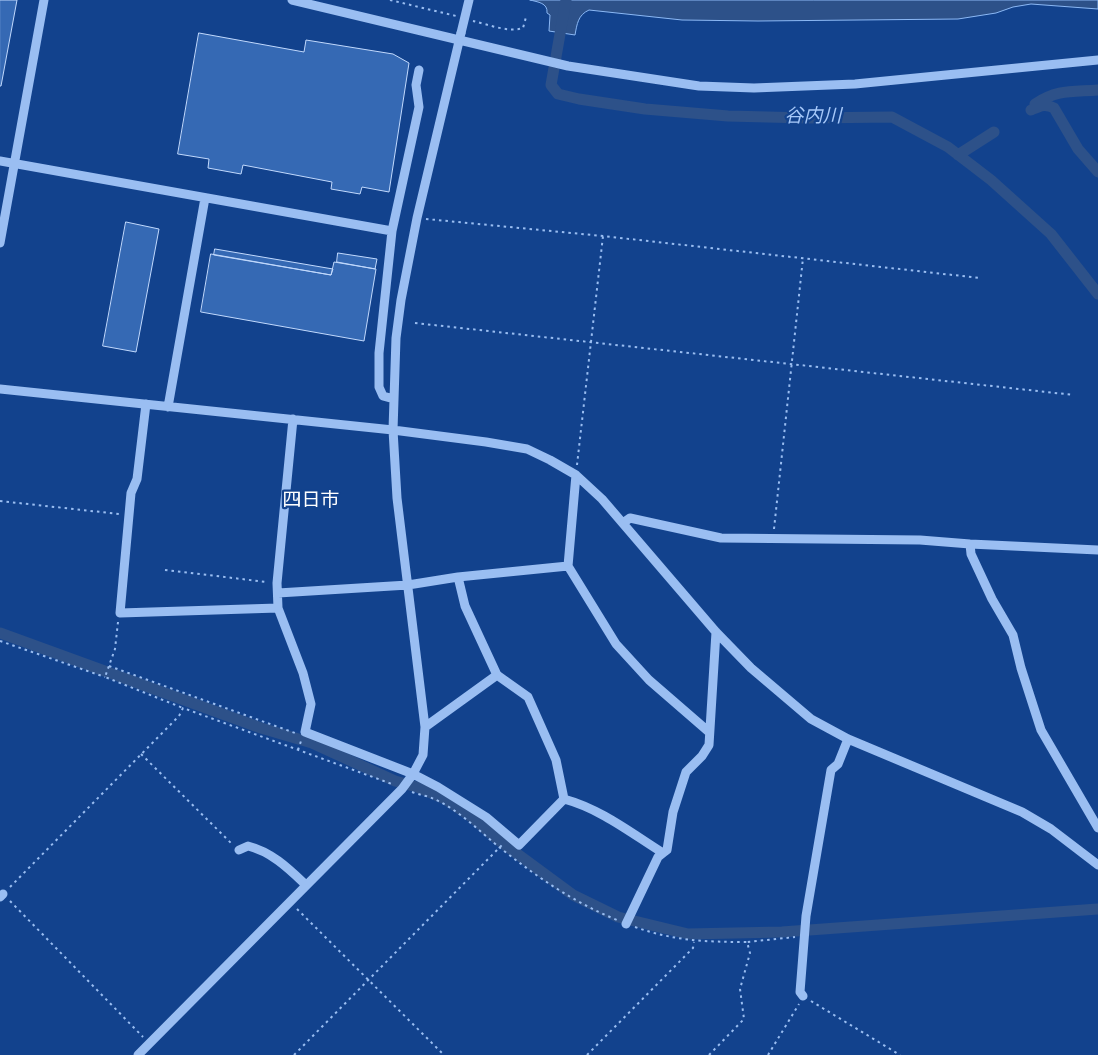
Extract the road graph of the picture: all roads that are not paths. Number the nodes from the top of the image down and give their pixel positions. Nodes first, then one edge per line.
1 (44, 0) edge
2 (292, 0) edge
3 (469, 0) edge
4 (461, 36) junction
5 (1098, 60) edge
6 (419, 70) dead end
7 (0, 161) edge
8 (14, 164) junction
9 (205, 198) junction
10 (392, 231) junction
11 (0, 243) edge
12 (0, 389) edge
13 (394, 399) junction
14 (146, 404) junction
15 (168, 406) junction
16 (293, 419) junction
17 (393, 430) junction
18 (576, 475) junction
19 (623, 523) junction
20 (970, 544) junction
21 (1098, 550) edge
22 (568, 566) junction
23 (458, 577) junction
24 (408, 584) junction
25 (278, 593) junction
26 (278, 608) junction
27 (716, 632) junction
28 (497, 675) junction
29 (425, 727) junction
30 (709, 732) junction
31 (848, 739) junction
32 (412, 776) junction
33 (564, 799) junction
34 (1098, 828) edge
35 (239, 850) road end
36 (663, 853) junction
37 (1098, 865) edge
38 (306, 886) junction
39 (626, 924) road end
40 (803, 996) road end
41 (138, 1055) edge

1 - 8 street
2 - 4 street
3 - 4 street, bridge
4 - 5 street
4 - 13 street
6 - 10 street
7 - 8 street
8 - 9 street
8 - 11 street
9 - 10 street
9 - 15 street
10 - 13 street
12 - 14 street
13 - 17 street
14 - 15 street
14 - 26 street
15 - 16 street
16 - 17 street
16 - 25 street
17 - 18 street
17 - 24 street
18 - 19 street
18 - 22 street
19 - 20 street
19 - 27 street
20 - 21 street
20 - 34 street
22 - 23 street
22 - 30 street
23 - 24 street
23 - 28 street
24 - 25 street
24 - 29 street
25 - 26 street
26 - 32 street
27 - 30 street
27 - 31 street
28 - 29 street
28 - 33 street
29 - 32 street
30 - 36 street
31 - 37 street
31 - 40 street
32 - 33 street
32 - 38 street
33 - 36 street
35 - 38 street
36 - 39 street
38 - 41 street

